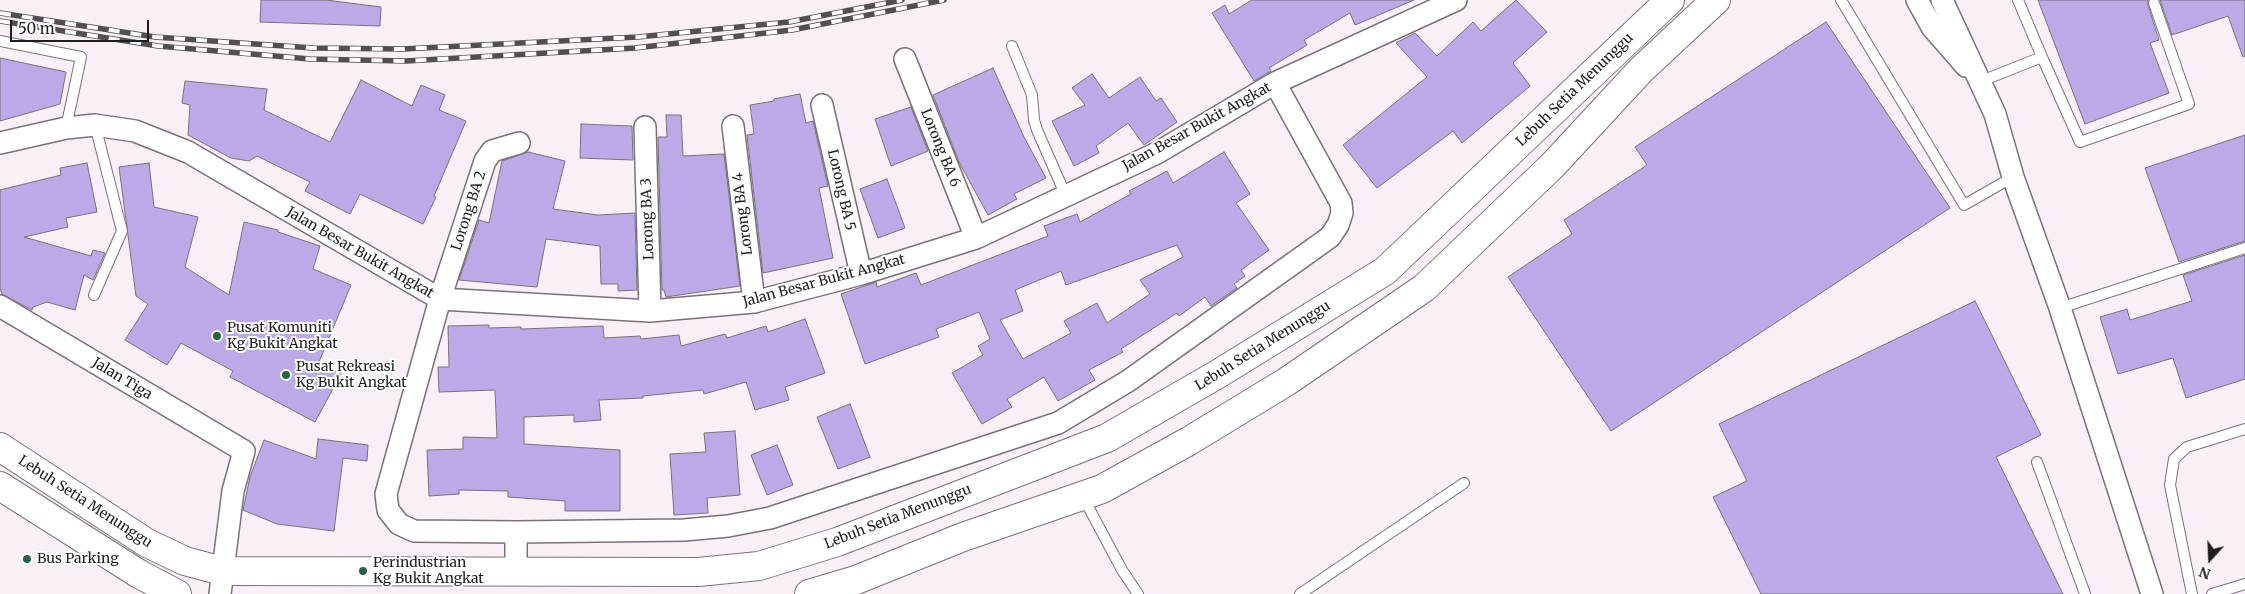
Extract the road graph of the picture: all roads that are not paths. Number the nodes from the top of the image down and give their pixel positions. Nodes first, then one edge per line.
1 (1456, 0) edge
2 (1670, 0) edge
3 (1716, 0) edge
4 (1841, 0) edge
5 (1917, 0) edge
6 (1942, 0) edge
7 (2018, 0) edge
8 (2154, 3) dead end
9 (0, 41) edge
10 (1012, 46) dead end
11 (2042, 57) junction
12 (905, 59) dead end
13 (1979, 82) junction
14 (1275, 84) junction
15 (822, 105) dead end
16 (95, 125) junction
17 (733, 126) dead end
18 (645, 127) dead end
19 (66, 128) junction
20 (0, 143) edge
21 (520, 143) dead end
22 (2013, 178) junction
23 (1066, 196) junction
24 (976, 238) junction
25 (2245, 248) edge
26 (861, 274) junction
27 (94, 295) dead end
28 (440, 299) junction
29 (754, 302) junction
30 (0, 306) edge
31 (2060, 308) junction
32 (650, 311) junction
33 (2245, 429) edge
34 (0, 447) edge
35 (2037, 462) dead end
36 (1464, 483) dead end
37 (0, 486) edge
38 (1082, 496) junction
39 (516, 532) junction
40 (516, 571) junction
41 (221, 582) edge
42 (2245, 584) edge
43 (177, 594) edge
44 (809, 594) edge
45 (1138, 594) edge
46 (1300, 594) edge
47 (2084, 594) edge
48 (2152, 594) edge
49 (2192, 594) edge
50 (2212, 594) edge

1 - 14 street, Jalan Besar Bukit Angkat
2 - 40 street, Lebuh Setia Menunggu
3 - 38 street
4 - 22 lane
5 - 13 street
6 - 13 street
7 - 11 lane
8 - 11 lane
9 - 19 lane
10 - 23 lane
11 - 13 lane
12 - 24 street, Lorong BA 6
13 - 22 street
14 - 23 street, Jalan Besar Bukit Angkat
14 - 39 street, Lorong BA 2
15 - 26 street, Lorong BA 5
16 - 19 street, Jalan Besar Bukit Angkat
16 - 27 lane
16 - 28 street, Jalan Besar Bukit Angkat
17 - 29 street, Lorong BA 4
18 - 32 street, Lorong BA 3
19 - 20 street, Jalan Besar Bukit Angkat
21 - 28 street, Lorong BA 2
22 - 31 street
23 - 24 street, Jalan Besar Bukit Angkat
24 - 26 street, Jalan Besar Bukit Angkat
25 - 31 lane
26 - 29 street, Jalan Besar Bukit Angkat
28 - 32 street, Jalan Besar Bukit Angkat
28 - 39 street, Lorong BA 2
29 - 32 street, Jalan Besar Bukit Angkat
30 - 41 street, Jalan Tiga
31 - 48 street
33 - 49 lane
34 - 41 street, Lebuh Setia Menunggu
35 - 47 lane
36 - 46 lane
37 - 43 street
38 - 44 street
38 - 45 lane
39 - 40 street
40 - 41 street, Lebuh Setia Menunggu
42 - 50 lane

